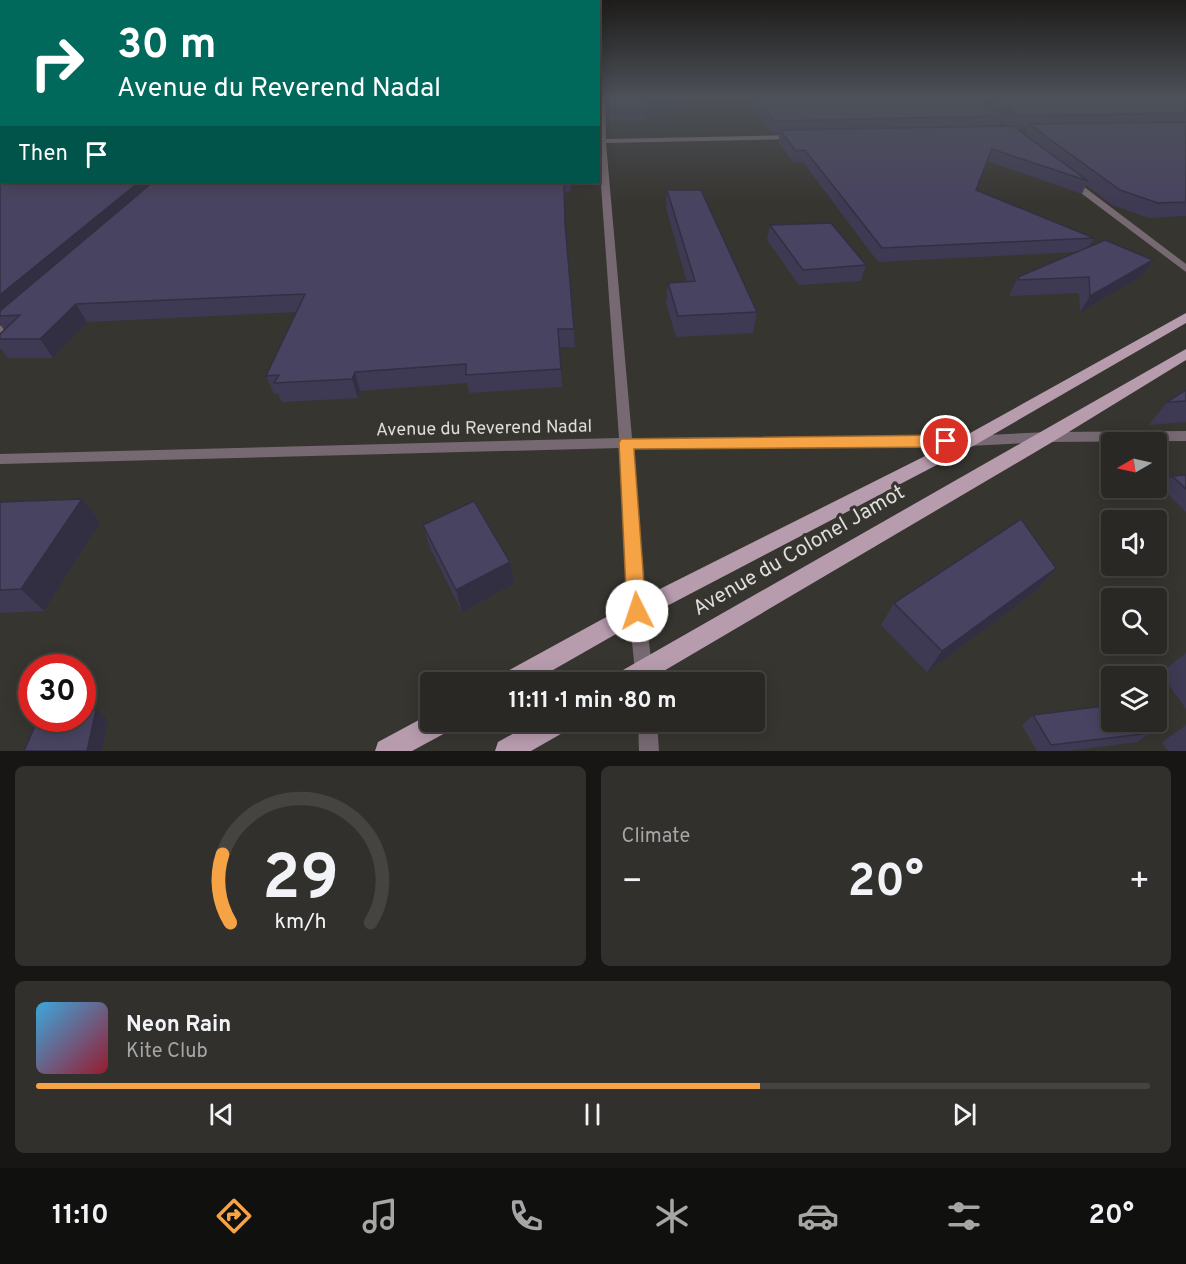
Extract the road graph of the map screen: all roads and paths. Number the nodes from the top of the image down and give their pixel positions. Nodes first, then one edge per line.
1 (805, 137) edge
2 (600, 141) edge
3 (1064, 176) edge
4 (1186, 269) edge
5 (26, 310) edge
6 (1186, 317) edge
7 (0, 332) edge
8 (1186, 354) edge
9 (1186, 436) edge
10 (1048, 437) junction
11 (969, 441) junction
12 (626, 443) junction
13 (0, 459) edge
14 (637, 611) junction
15 (528, 672) edge
16 (644, 672) edge
17 (653, 672) edge
18 (422, 732) edge
19 (540, 732) edge
20 (649, 732) edge
21 (387, 751) edge
22 (507, 751) edge
23 (650, 751) edge

1 - 2 street
2 - 12 street
3 - 4 street
5 - 7 street
6 - 11 main road, Avenue du Colonel Jamot
8 - 10 main road, Avenue du Colonel Jamot
9 - 10 street
10 - 11 street, Avenue du Reverend Nadal
10 - 17 main road, Avenue du Colonel Jamot
11 - 12 street, Avenue du Reverend Nadal
11 - 14 main road, Avenue du Colonel Jamot
12 - 13 street, Avenue du Reverend Nadal
12 - 14 street
14 - 15 main road, Avenue du Colonel Jamot
14 - 16 street
18 - 21 main road
19 - 22 main road
20 - 23 street

